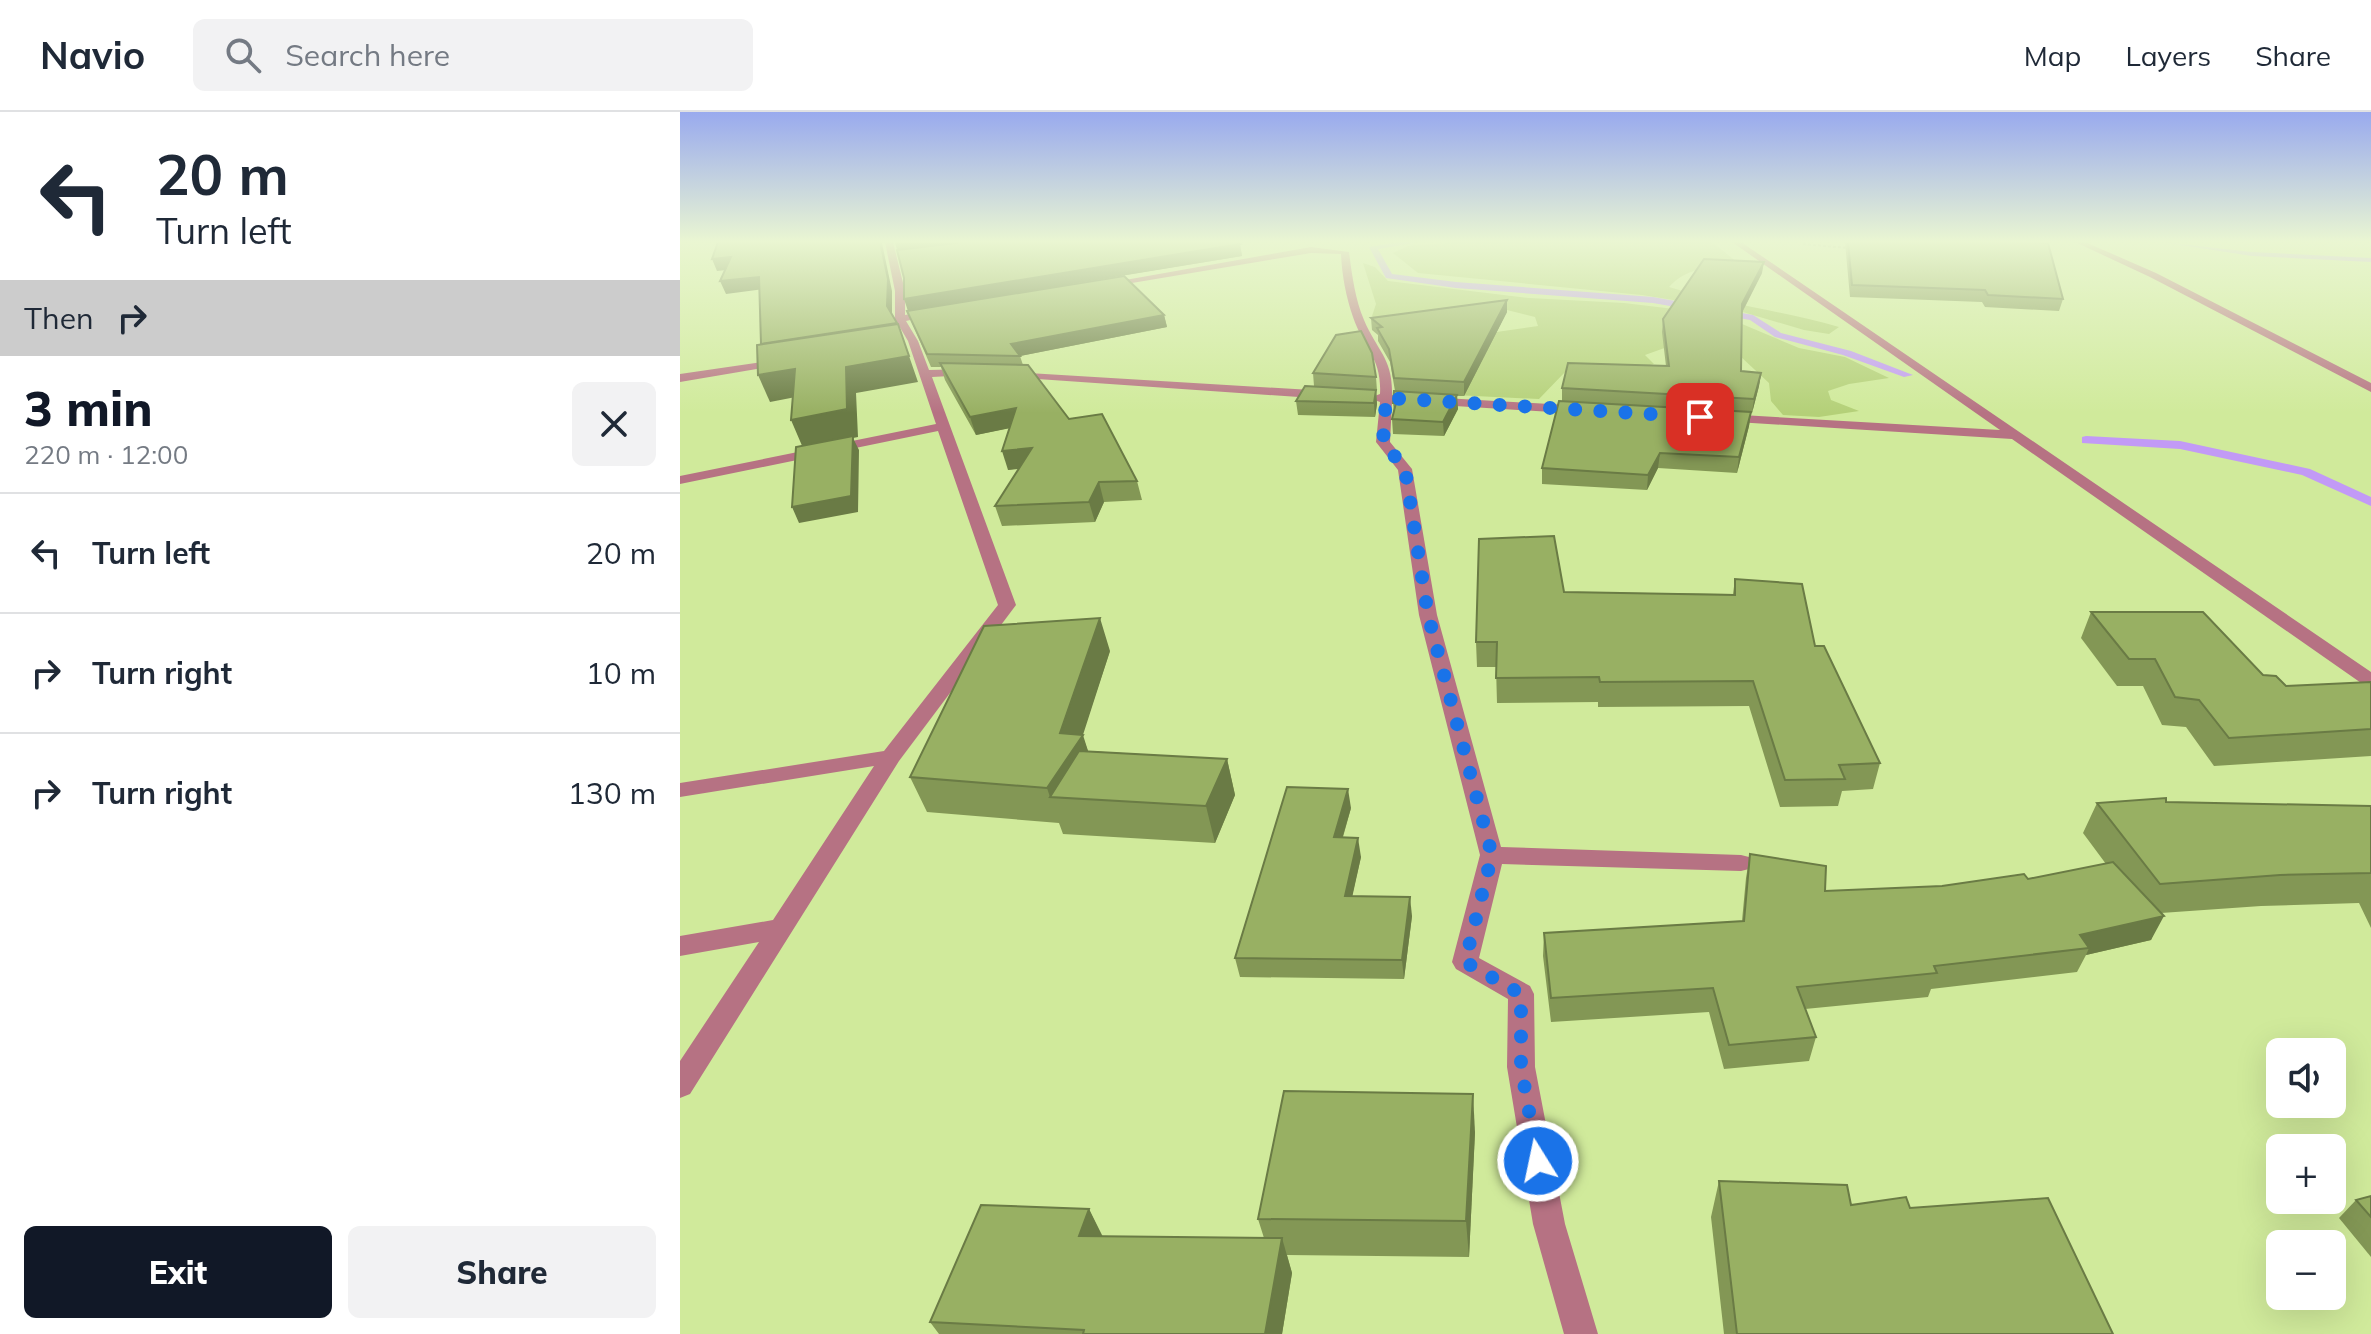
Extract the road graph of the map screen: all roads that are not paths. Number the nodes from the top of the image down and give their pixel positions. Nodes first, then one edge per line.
1 (900, 299) edge
2 (1353, 299) edge
3 (1818, 299) edge
4 (2199, 299) edge
5 (951, 311) edge
6 (900, 319) junction
7 (789, 361) edge
8 (976, 372) edge
9 (924, 374) junction
10 (1004, 374) edge
11 (680, 378) edge
12 (2371, 388) edge
13 (1340, 395) edge
14 (1355, 396) edge
15 (1386, 398) junction
16 (1606, 411) edge
17 (1700, 417) edge
18 (943, 426) junction
19 (2015, 435) junction
20 (680, 480) edge
21 (2371, 681) edge
22 (891, 757) junction
23 (680, 790) edge
24 (1492, 855) junction
25 (1741, 863) dead end
26 (781, 928) junction
27 (680, 946) edge
28 (680, 1085) edge
29 (1581, 1334) edge

1 - 6 street
2 - 15 street
3 - 19 street
4 - 12 street
5 - 6 street
6 - 9 street
7 - 11 street
8 - 9 street
9 - 18 street
10 - 13 street
14 - 15 street
15 - 16 street
15 - 24 street
17 - 19 street
18 - 20 street
18 - 22 street
19 - 21 street
22 - 23 street
22 - 26 street
24 - 25 street
24 - 29 street
26 - 27 street
26 - 28 street

